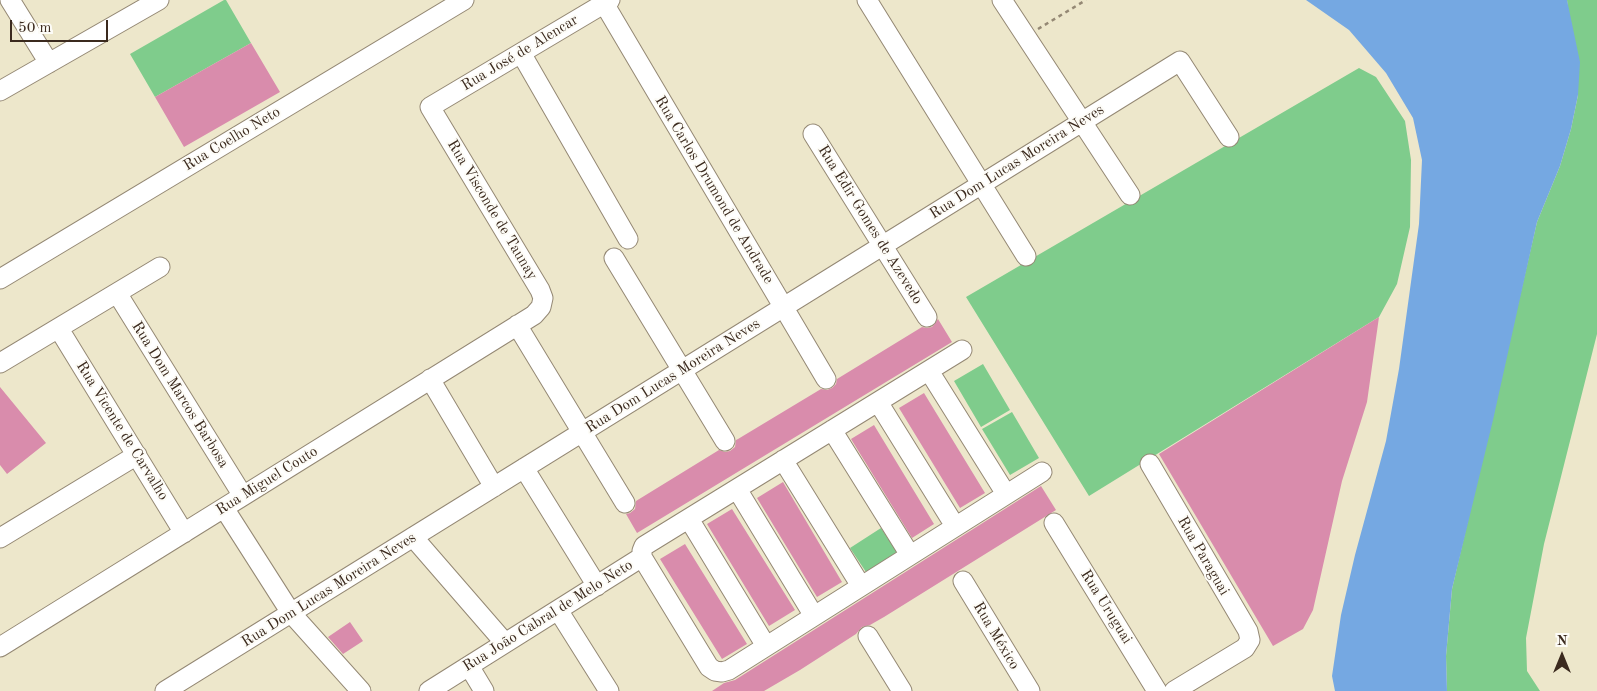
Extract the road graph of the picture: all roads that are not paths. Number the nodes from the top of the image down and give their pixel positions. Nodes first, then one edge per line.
1 (10, 0) edge
2 (159, 0) edge
3 (464, 0) edge
4 (867, 0) edge
5 (1002, 0) edge
6 (606, 1) edge
7 (521, 53) junction
8 (49, 63) junction
9 (0, 90) edge
10 (430, 107) joint
11 (1082, 122) junction
12 (813, 134) dead end
13 (1230, 137) dead end
14 (981, 184) junction
15 (1130, 195) dead end
16 (628, 239) dead end
17 (882, 246) junction
18 (1026, 256) dead end
19 (614, 258) dead end
20 (160, 267) dead end
21 (0, 279) edge
22 (117, 293) junction
23 (784, 307) junction
24 (534, 315) joint
25 (927, 317) dead end
26 (517, 325) junction
27 (59, 329) junction
28 (962, 350) dead end
29 (0, 363) edge
30 (682, 370) junction
31 (929, 371) junction
32 (430, 380) junction
33 (826, 380) dead end
34 (878, 402) junction
35 (832, 430) junction
36 (582, 432) junction
37 (724, 441) dead end
38 (137, 455) junction
39 (783, 460) junction
40 (1150, 464) dead end
41 (524, 468) junction
42 (1042, 472) dead end
43 (494, 487) junction
44 (737, 489) junction
45 (1006, 494) junction
46 (243, 496) junction
47 (626, 503) dead end
48 (224, 508) junction
49 (689, 519) junction
50 (1054, 523) dead end
51 (955, 526) junction
52 (184, 533) junction
53 (413, 537) junction
54 (0, 538) edge
55 (910, 555) junction
56 (642, 558) junction
57 (963, 581) dead end
58 (597, 586) junction
59 (861, 586) junction
60 (558, 610) junction
61 (292, 613) junction
62 (814, 616) junction
63 (868, 636) dead end
64 (505, 643) junction
65 (766, 646) junction
66 (0, 647) edge
67 (469, 666) junction
68 (177, 688) edge
69 (361, 691) edge
70 (429, 691) edge
71 (484, 691) edge
72 (609, 691) edge
73 (902, 691) edge
74 (1030, 691) edge
75 (1157, 691) edge
76 (1174, 691) edge

1 - 8 street
2 - 8 street
3 - 21 street, Rua Coelho Neto
4 - 14 street
5 - 11 street
6 - 7 street, Rua José de Alencar
6 - 23 street, Rua Carlos Drumond de Andrade
7 - 10 street, Rua José de Alencar
7 - 16 street
8 - 9 street
10 - 24 street, Rua Visconde de Taunay
11 - 13 street, Rua Dom Lucas Moreira Neves
11 - 14 street, Rua Dom Lucas Moreira Neves
11 - 15 street
12 - 17 street, Rua Edir Gomes de Azevedo
14 - 17 street, Rua Dom Lucas Moreira Neves
14 - 18 street
17 - 23 street, Rua Dom Lucas Moreira Neves
17 - 25 street, Rua Edir Gomes de Azevedo
19 - 30 street
20 - 22 street
22 - 27 street
22 - 46 street, Rua Dom Marcos Barbosa
23 - 30 street, Rua Dom Lucas Moreira Neves
23 - 33 street, Rua Carlos Drumond de Andrade
24 - 26 street, Rua Miguel Couto
26 - 32 street, Rua Miguel Couto
26 - 36 street
27 - 29 street
27 - 38 street, Rua Vicente de Carvalho
28 - 31 street
30 - 36 street, Rua Dom Lucas Moreira Neves
30 - 37 street
31 - 34 street
31 - 45 street
32 - 43 street
32 - 46 street, Rua Miguel Couto
34 - 35 street
34 - 51 street
35 - 39 street
35 - 55 street
36 - 41 street, Rua Dom Lucas Moreira Neves
36 - 47 street
38 - 52 street, Rua Vicente de Carvalho
38 - 54 street
39 - 44 street
39 - 59 street
40 - 76 street, Rua Paraguai
41 - 43 street, Rua Dom Lucas Moreira Neves
41 - 58 street
42 - 45 street
43 - 53 street, Rua Dom Lucas Moreira Neves
44 - 49 street
44 - 62 street
45 - 51 street
46 - 48 street, Rua Miguel Couto
48 - 52 street, Rua Miguel Couto
48 - 61 street
49 - 56 street
49 - 65 street
50 - 75 street, Rua Uruguai
51 - 55 street
52 - 66 street, Rua Miguel Couto
53 - 61 street, Rua Dom Lucas Moreira Neves
53 - 64 street
55 - 59 street
56 - 58 street, Rua João Cabral de Melo Neto
56 - 65 street
57 - 74 street, Rua México
58 - 60 street, Rua João Cabral de Melo Neto
59 - 62 street
60 - 64 street, Rua João Cabral de Melo Neto
60 - 72 street
61 - 68 street, Rua Dom Lucas Moreira Neves
61 - 69 street
62 - 65 street
63 - 73 street
64 - 67 street, Rua João Cabral de Melo Neto
67 - 70 street, Rua João Cabral de Melo Neto
67 - 71 street

